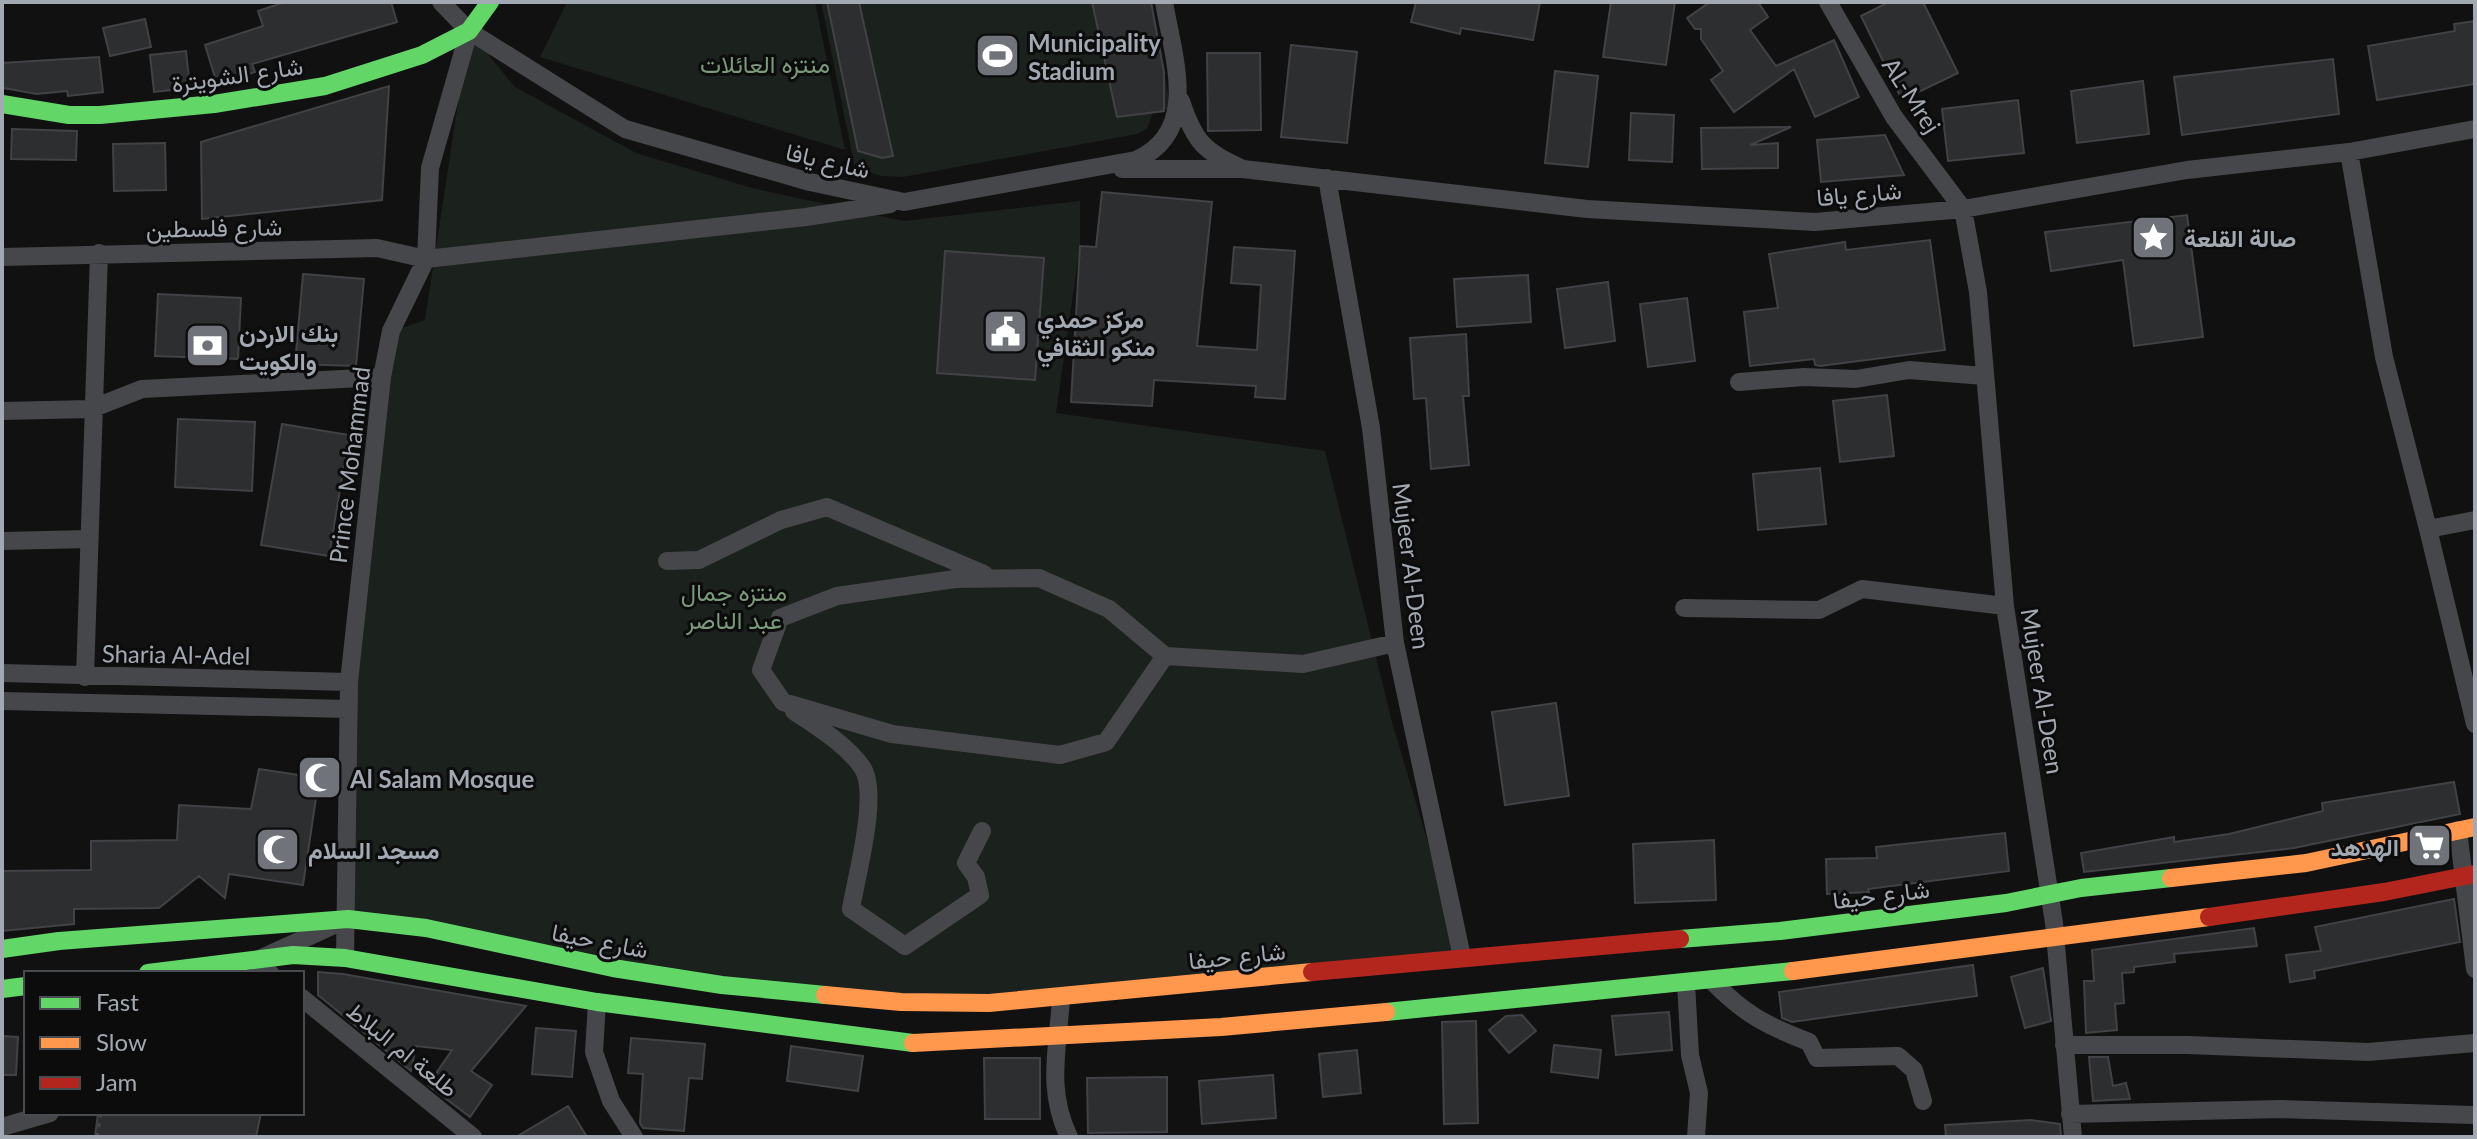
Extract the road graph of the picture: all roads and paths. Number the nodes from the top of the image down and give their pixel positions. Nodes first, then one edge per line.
1 (441, 2) edge
2 (490, 2) edge
3 (1164, 2) edge
4 (1828, 2) edge
5 (469, 31) junction
6 (1178, 90) junction
7 (2, 104) edge
8 (2475, 129) edge
9 (2349, 152) junction
10 (1083, 169) junction
11 (1243, 169) junction
12 (1327, 178) junction
13 (904, 202) junction
14 (1963, 209) junction
15 (99, 253) junction
16 (2, 257) edge
17 (426, 259) junction
18 (1984, 376) junction
19 (382, 377) junction
20 (1739, 382) dead end
21 (91, 409) junction
22 (2, 411) edge
23 (2475, 520) edge
24 (2428, 529) junction
25 (89, 539) junction
26 (2, 541) edge
27 (667, 561) dead end
28 (995, 578) junction
29 (2005, 606) junction
30 (1684, 608) dead end
31 (1395, 643) junction
32 (1165, 656) junction
33 (2, 673) edge
34 (85, 677) junction
35 (349, 682) junction
36 (2, 701) edge
37 (783, 702) junction
38 (348, 709) junction
39 (2475, 724) edge
40 (2467, 829) edge
41 (982, 831) dead end
42 (2470, 875) edge
43 (2050, 893) junction
44 (348, 919) junction
45 (2055, 939) junction
46 (2, 949) edge
47 (1462, 957) junction
48 (345, 958) junction
49 (262, 967) edge
50 (2475, 969) edge
51 (186, 971) edge
52 (1712, 981) junction
53 (1686, 983) junction
54 (24, 986) edge
55 (2, 989) edge
56 (1061, 998) junction
57 (304, 1000) edge
58 (597, 1002) junction
59 (1058, 1035) junction
60 (2475, 1043) edge
61 (2064, 1045) junction
62 (1923, 1101) dead end
63 (2070, 1114) junction
64 (43, 1115) edge
65 (101, 1115) edge
66 (2473, 1115) dead end
67 (2, 1127) edge
68 (97, 1137) edge
69 (473, 1137) edge
70 (634, 1137) edge
71 (1069, 1137) edge
72 (1696, 1137) edge
73 (2073, 1137) edge

1 - 5 street, شارع يافا
2 - 5 main road
3 - 6 street
4 - 14 street, AL-Mrej
5 - 7 main road, شارع الشويترة
5 - 13 street, شارع يافا
5 - 17 street, Prince Mohammad
6 - 10 street, شارع يافا
6 - 11 street
8 - 9 street, شارع يافا
9 - 14 street, شارع يافا
9 - 24 street
10 - 11 street
10 - 13 street, شارع يافا
11 - 12 street, شارع يافا
12 - 14 street, شارع يافا
12 - 31 street, Mujeer Al-Deen
13 - 17 street, شارع فلسطين
14 - 18 street, Mujeer Al-Deen
15 - 16 street, شارع فلسطين
15 - 17 street, شارع فلسطين
15 - 21 street
17 - 19 street, Prince Mohammad
18 - 20 street
18 - 29 street, Mujeer Al-Deen
19 - 21 street
19 - 35 street, Prince Mohammad
21 - 22 street
21 - 25 street
23 - 24 street
24 - 39 street
25 - 26 street
25 - 34 street
27 - 28 street
28 - 32 street
28 - 37 street
29 - 30 street
29 - 43 street, Mujeer Al-Deen
31 - 32 street
31 - 47 street, Mujeer Al-Deen
32 - 37 street
33 - 34 street, Sharia Al-Adel
34 - 35 street, Sharia Al-Adel
35 - 38 street, Prince Mohammad
36 - 38 street
37 - 41 street
38 - 44 street, Prince Mohammad
40 - 42 street
40 - 43 main road, شارع حيفا
42 - 45 main road
42 - 50 street
43 - 45 street, Mujeer Al-Deen
43 - 47 main road, شارع حيفا
44 - 46 main road, شارع حيفا
44 - 48 street, Prince Mohammad
44 - 49 street
44 - 56 main road, شارع حيفا
45 - 52 main road
45 - 61 street, Mujeer Al-Deen
47 - 56 main road, شارع حيفا
48 - 49 main road
48 - 58 main road
49 - 51 main road
52 - 53 main road
52 - 62 street
53 - 59 main road
53 - 72 street
54 - 55 main road
56 - 59 street
57 - 69 street, طلعة ام البلاط
58 - 59 main road
58 - 70 street
59 - 71 street
60 - 61 street
61 - 63 street, Mujeer Al-Deen
63 - 66 street
63 - 73 street, Mujeer Al-Deen
64 - 67 street
65 - 68 path

